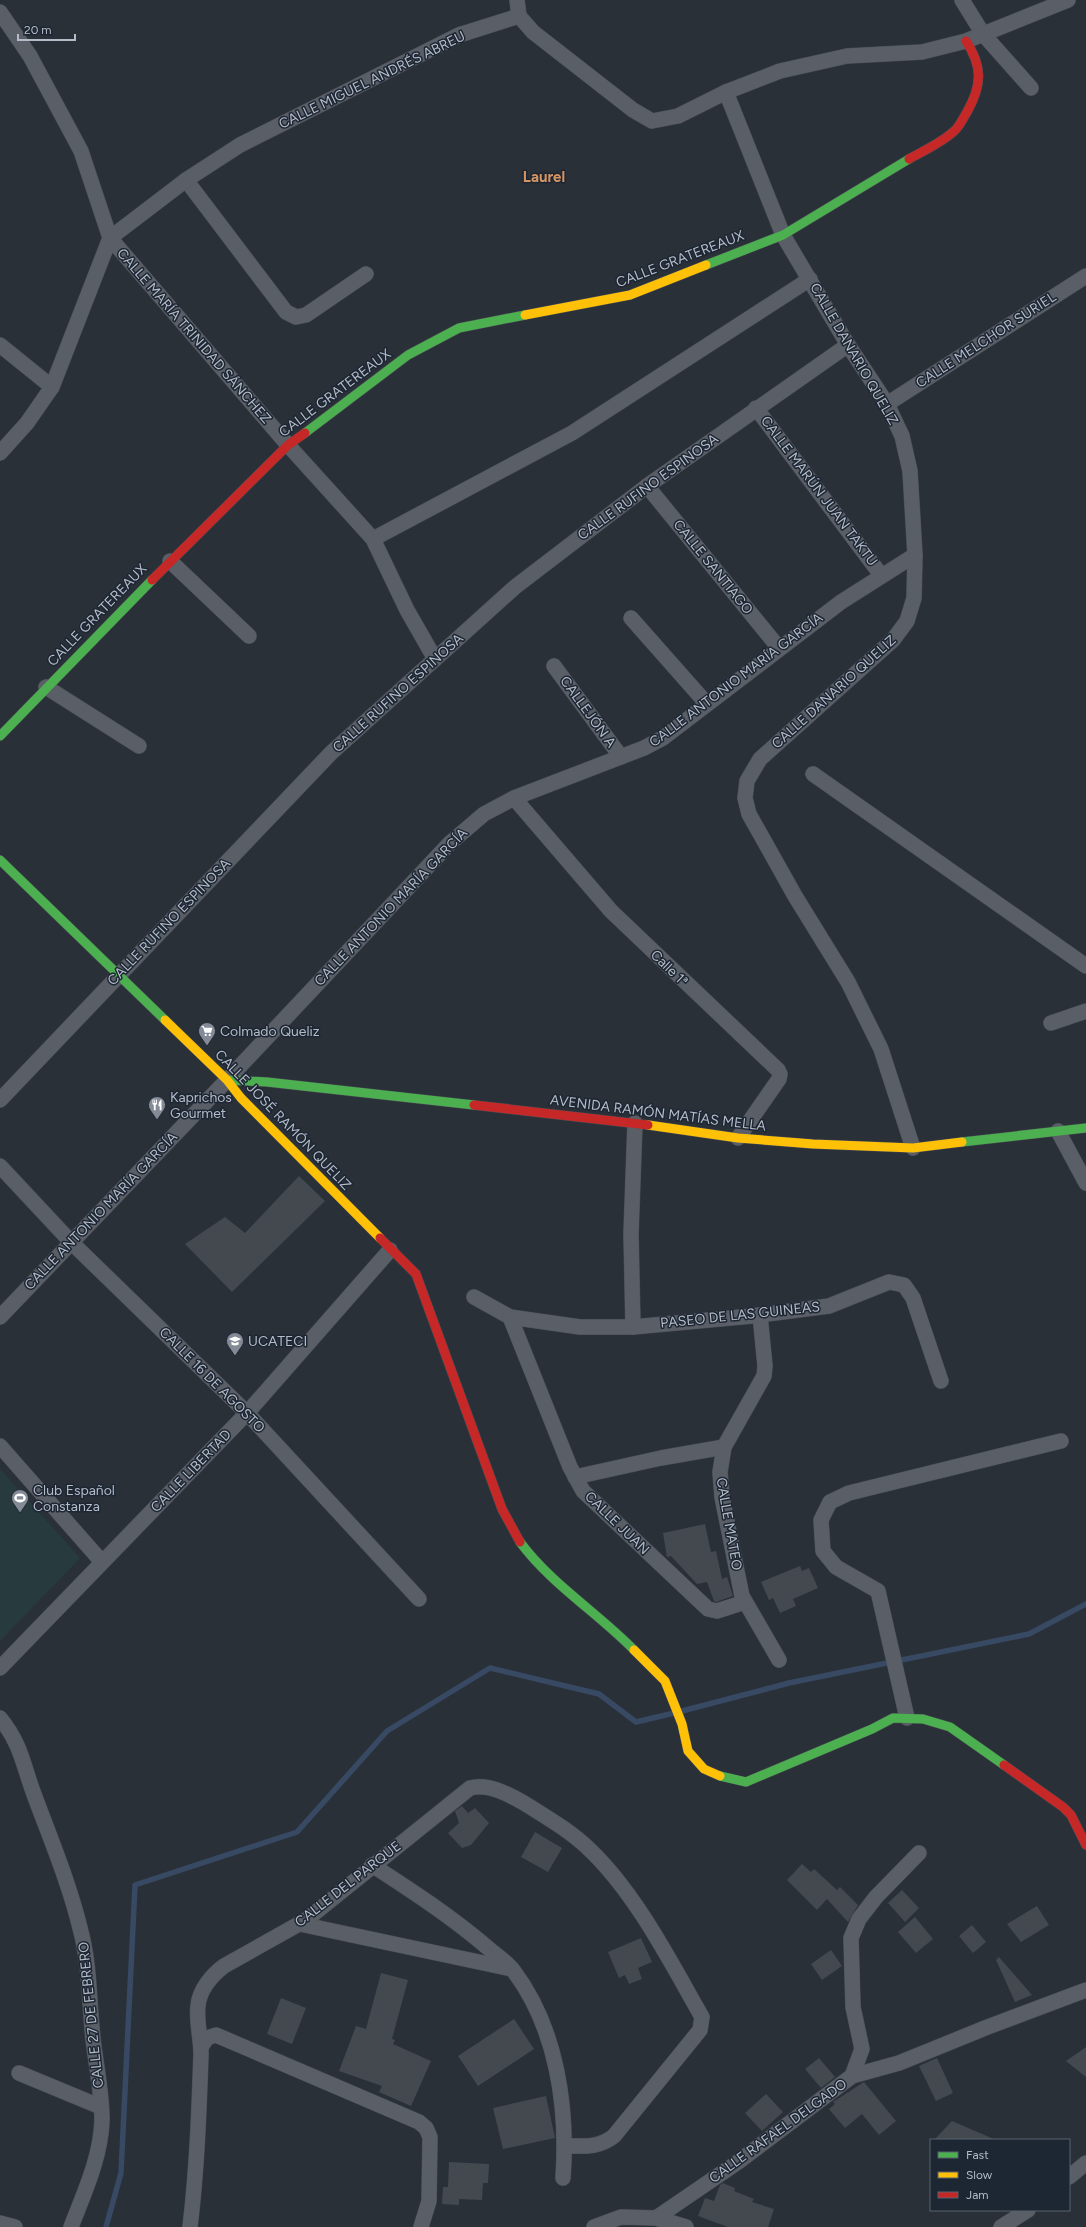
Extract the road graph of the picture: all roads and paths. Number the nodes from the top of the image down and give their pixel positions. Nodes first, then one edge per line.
1 (518, 0) edge
2 (962, 0) edge
3 (1068, 0) edge
4 (0, 12) edge
5 (519, 16) junction
6 (983, 34) junction
7 (966, 41) junction
8 (1032, 88) dead end
9 (726, 92) junction
10 (186, 180) junction
11 (783, 234) junction
12 (110, 238) junction
13 (366, 274) dead end
14 (1086, 276) edge
15 (810, 279) junction
16 (0, 345) edge
17 (848, 345) junction
18 (52, 386) junction
19 (887, 404) junction
20 (756, 408) junction
21 (288, 445) junction
22 (0, 453) edge
23 (647, 486) junction
24 (374, 539) junction
25 (915, 555) junction
26 (170, 561) junction
27 (881, 575) junction
28 (631, 618) dead end
29 (249, 636) dead end
30 (779, 648) junction
31 (435, 659) junction
32 (554, 666) dead end
33 (46, 687) junction
34 (707, 704) junction
35 (0, 736) edge
36 (138, 746) dead end
37 (621, 758) junction
38 (813, 774) dead end
39 (514, 798) junction
40 (0, 860) edge
41 (1086, 966) edge
42 (119, 974) junction
43 (1086, 1011) edge
44 (1050, 1024) dead end
45 (227, 1080) junction
46 (0, 1100) edge
47 (635, 1123) junction
48 (1086, 1128) edge
49 (1058, 1131) junction
50 (738, 1138) junction
51 (913, 1148) junction
52 (0, 1166) edge
53 (1086, 1183) edge
54 (71, 1242) junction
55 (390, 1250) junction
56 (474, 1297) dead end
57 (760, 1315) junction
58 (0, 1317) edge
59 (510, 1317) junction
60 (633, 1327) junction
61 (940, 1381) dead end
62 (247, 1413) junction
63 (1062, 1441) dead end
64 (0, 1446) edge
65 (724, 1447) junction
66 (575, 1477) junction
67 (102, 1562) junction
68 (419, 1599) dead end
69 (745, 1602) junction
70 (780, 1660) dead end
71 (0, 1668) edge
72 (0, 1718) edge
73 (907, 1718) junction
74 (1086, 1845) edge
75 (919, 1853) dead end
76 (372, 1866) junction
77 (300, 1924) junction
78 (513, 1969) junction
79 (1086, 1990) edge
80 (201, 2047) junction
81 (19, 2073) dead end
82 (852, 2076) junction
83 (101, 2107) junction
84 (566, 2146) junction
85 (1086, 2163) edge
86 (1070, 2176) edge
87 (563, 2178) dead end
88 (1026, 2211) edge
89 (656, 2218) junction
90 (0, 2223) edge
91 (15, 2227) edge
92 (71, 2227) edge
93 (190, 2227) edge
94 (422, 2227) edge
95 (594, 2227) edge
96 (686, 2227) edge
97 (1001, 2227) edge

1 - 5 street
2 - 6 street
3 - 6 street
4 - 12 street, CALLE MARÍA TRINIDAD SÁNCHEZ
5 - 9 street
5 - 10 street, CALLE MIGUEL ANDRÉS ABREU
6 - 7 street
6 - 8 street
7 - 9 street
7 - 11 street, CALLE GRATEREAUX
9 - 11 street, CALLE DANARIO QUELIZ
10 - 12 street, CALLE MIGUEL ANDRÉS ABREU
10 - 13 street
11 - 15 street, CALLE DANARIO QUELIZ
11 - 21 street, CALLE GRATEREAUX
12 - 18 street
12 - 21 street, CALLE MARÍA TRINIDAD SÁNCHEZ
14 - 19 street, CALLE MELCHOR SURIEL
15 - 17 street, CALLE DANARIO QUELIZ
15 - 24 street
16 - 18 street
17 - 19 street, CALLE DANARIO QUELIZ
17 - 20 street, CALLE RUFINO ESPINOSA
18 - 22 street
19 - 25 street, CALLE DANARIO QUELIZ
20 - 23 street, CALLE RUFINO ESPINOSA
20 - 27 street, CALLE MARÚN JUAN TAKTU
21 - 24 street, CALLE MARÍA TRINIDAD SÁNCHEZ
21 - 26 street, CALLE GRATEREAUX
23 - 30 street, CALLE SANTIAGO
23 - 31 street, CALLE RUFINO ESPINOSA
24 - 31 street, CALLE MARÍA TRINIDAD SÁNCHEZ
25 - 27 street, CALLE ANTONIO MARÍA GARCÍA
25 - 51 street, CALLE DANARIO QUELIZ
26 - 29 street
26 - 33 street, CALLE GRATEREAUX
27 - 30 street, CALLE ANTONIO MARÍA GARCÍA
28 - 34 street
30 - 34 street, CALLE ANTONIO MARÍA GARCÍA
31 - 42 street, CALLE RUFINO ESPINOSA
32 - 37 street, CALLEJÓN A
33 - 35 street, CALLE GRATEREAUX
33 - 36 street
34 - 37 street, CALLE ANTONIO MARÍA GARCÍA
37 - 39 street, CALLE ANTONIO MARÍA GARCÍA
38 - 41 street
39 - 45 street, CALLE ANTONIO MARÍA GARCÍA
39 - 50 street, Calle 1ª
40 - 42 street, CALLE JOSÉ RAMÓN QUELIZ
42 - 45 street, CALLE JOSÉ RAMÓN QUELIZ
42 - 46 street, CALLE RUFINO ESPINOSA
43 - 44 street
45 - 47 street, AVENIDA RAMÓN MATÍAS MELLA
45 - 54 street, CALLE ANTONIO MARÍA GARCÍA
45 - 55 street, CALLE JOSÉ RAMÓN QUELIZ
47 - 50 street, AVENIDA RAMÓN MATÍAS MELLA
47 - 60 street
48 - 49 street, AVENIDA RAMÓN MATÍAS MELLA
49 - 51 street, AVENIDA RAMÓN MATÍAS MELLA
49 - 53 street
50 - 51 street, AVENIDA RAMÓN MATÍAS MELLA
52 - 54 street, CALLE 16 DE AGOSTO
54 - 58 street, CALLE ANTONIO MARÍA GARCÍA
54 - 62 street, CALLE 16 DE AGOSTO
55 - 62 street, CALLE LIBERTAD
55 - 73 street
56 - 59 street, PASEO DE LAS GUINEAS
57 - 60 street, PASEO DE LAS GUINEAS
57 - 61 street, PASEO DE LAS GUINEAS
57 - 65 street, CALLE MATEO
59 - 60 street, PASEO DE LAS GUINEAS
59 - 66 street, CALLE JUAN
62 - 67 street, CALLE LIBERTAD
62 - 68 street, CALLE 16 DE AGOSTO
63 - 73 street
64 - 67 street
65 - 66 street
65 - 69 street, CALLE MATEO
66 - 69 street, CALLE JUAN
67 - 71 street, CALLE LIBERTAD
69 - 70 street, CALLE MATEO
72 - 83 street, CALLE 27 DE FEBRERO
73 - 74 street
75 - 82 street
76 - 77 street, CALLE DEL PARQUE
76 - 78 street
76 - 84 street, CALLE DEL PARQUE
77 - 78 street
77 - 80 street, CALLE DEL PARQUE
78 - 84 street
79 - 82 street, CALLE RAFAEL DELGADO
80 - 93 street, CALLE DEL PARQUE
80 - 94 street
81 - 83 street
82 - 89 street, CALLE RAFAEL DELGADO
83 - 92 street, CALLE 27 DE FEBRERO
84 - 87 street
85 - 86 street
88 - 97 street
89 - 95 street
89 - 96 street
90 - 91 street

